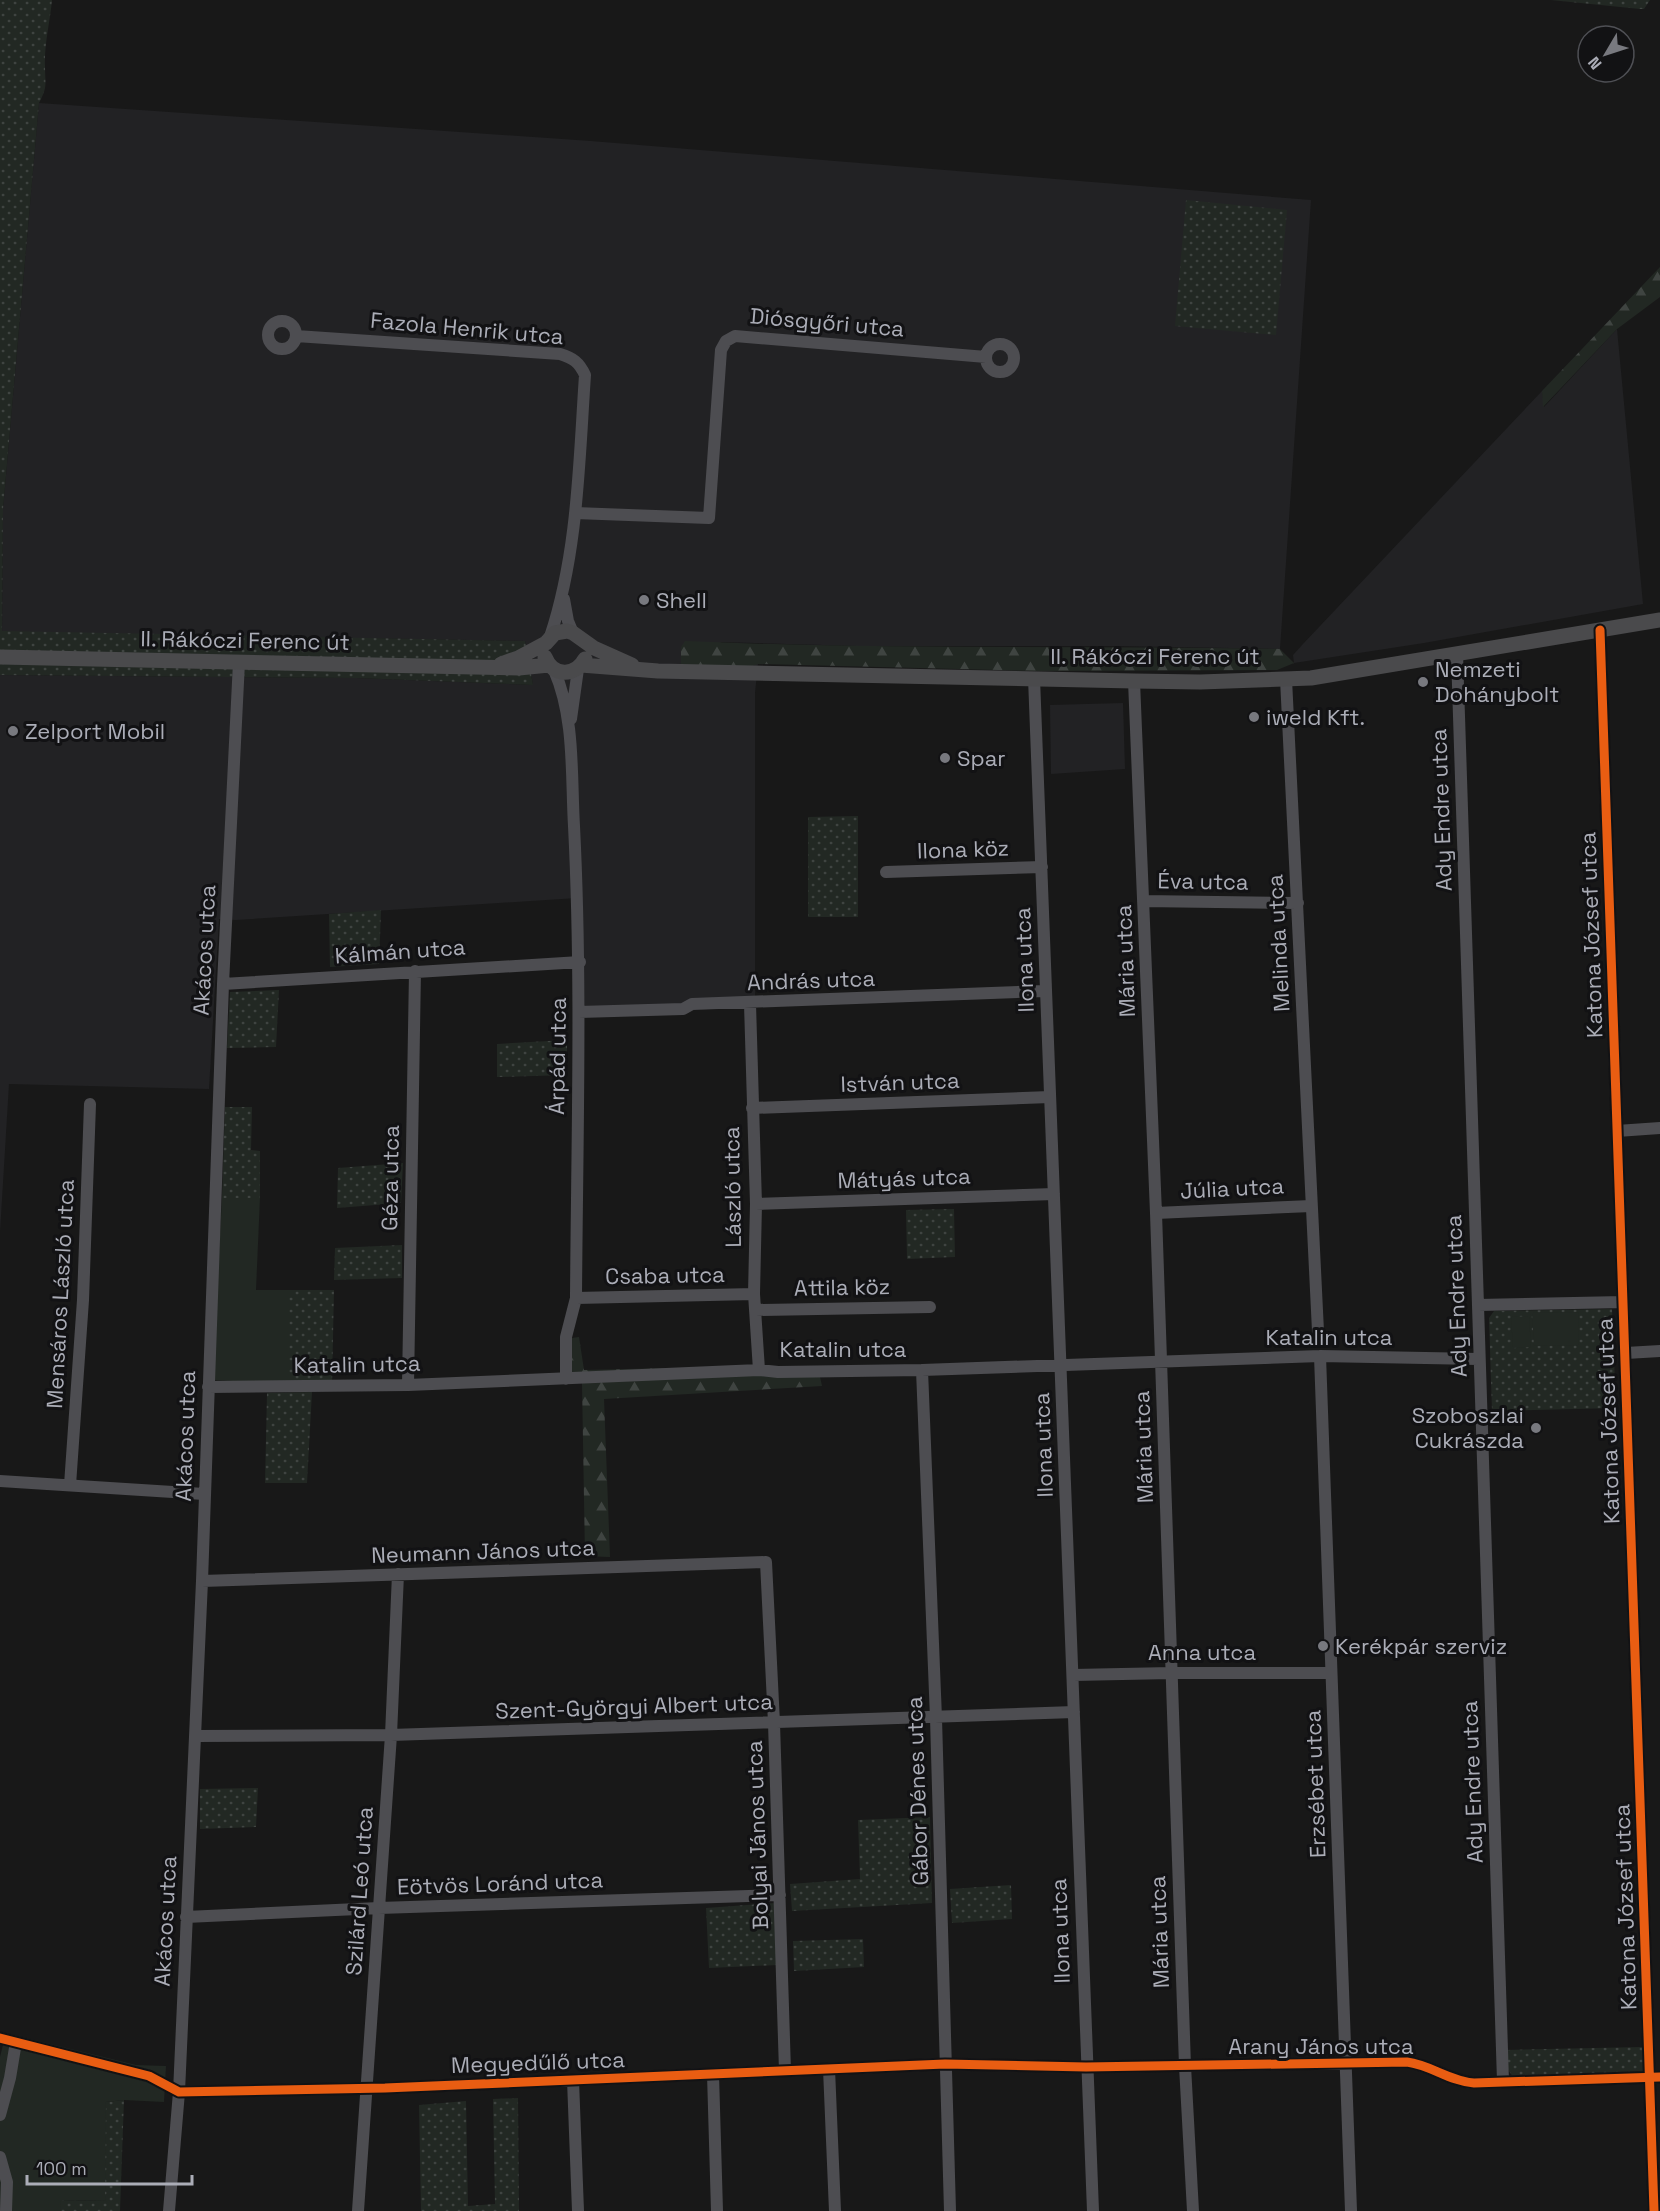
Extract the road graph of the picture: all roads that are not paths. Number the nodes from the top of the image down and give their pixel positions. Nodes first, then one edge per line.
1 (296, 336) dead end
2 (986, 357) dead end
3 (575, 513) junction
4 (563, 595) junction
5 (1660, 620) edge
6 (1600, 630) junction
7 (578, 637) junction
8 (548, 640) junction
9 (1457, 654) junction
10 (0, 657) edge
11 (239, 662) junction
12 (489, 667) junction
13 (580, 667) junction
14 (551, 668) junction
15 (644, 670) junction
16 (1034, 678) junction
17 (1286, 679) junction
18 (1134, 681) junction
19 (569, 732) junction
20 (1041, 867) junction
21 (886, 872) dead end
22 (1143, 901) junction
23 (1298, 903) junction
24 (580, 962) junction
25 (415, 971) junction
26 (223, 984) junction
27 (1045, 991) junction
28 (750, 1004) junction
29 (579, 1012) junction
30 (1050, 1097) junction
31 (90, 1104) dead end
32 (752, 1108) junction
33 (1660, 1128) edge
34 (1617, 1131) junction
35 (1054, 1194) junction
36 (756, 1204) junction
37 (1311, 1206) junction
38 (1156, 1213) junction
39 (754, 1294) junction
40 (576, 1298) junction
41 (1623, 1302) junction
42 (1478, 1305) junction
43 (930, 1306) dead end
44 (756, 1310) junction
45 (1318, 1331) dead end
46 (1660, 1351) edge
47 (1626, 1353) junction
48 (1320, 1356) junction
49 (1478, 1359) junction
50 (1161, 1361) junction
51 (1061, 1365) junction
52 (759, 1370) junction
53 (921, 1370) junction
54 (566, 1379) junction
55 (408, 1385) junction
56 (208, 1388) junction
57 (0, 1481) edge
58 (70, 1485) junction
59 (204, 1494) junction
60 (766, 1562) joint
61 (398, 1574) junction
62 (202, 1581) junction
63 (1171, 1672) junction
64 (1331, 1673) junction
65 (1073, 1675) junction
66 (1074, 1712) junction
67 (936, 1718) junction
68 (774, 1723) junction
69 (392, 1735) junction
70 (195, 1736) junction
71 (780, 1895) junction
72 (379, 1908) junction
73 (186, 1917) junction
74 (0, 2038) edge
75 (16, 2042) junction
76 (1347, 2063) junction
77 (945, 2064) junction
78 (1185, 2066) junction
79 (1086, 2067) junction
80 (830, 2069) junction
81 (785, 2071) junction
82 (713, 2074) junction
83 (1655, 2077) edge
84 (573, 2080) junction
85 (1503, 2081) junction
86 (368, 2088) junction
87 (179, 2092) junction
88 (0, 2115) edge
89 (0, 2157) edge
90 (6, 2211) edge
91 (169, 2211) edge
92 (358, 2211) edge
93 (578, 2211) edge
94 (717, 2211) edge
95 (836, 2211) edge
96 (950, 2211) edge
97 (1092, 2211) edge
98 (1193, 2211) edge
99 (1351, 2211) edge
100 (1654, 2211) edge

1 - 3 street, Fazola Henrik utca
2 - 3 street, Diósgyőri utca
3 - 4 street, Fazola Henrik utca
4 - 7 street
4 - 8 street
5 - 6 main road, II. Rákóczi Ferenc út
6 - 9 main road, II. Rákóczi Ferenc út
6 - 34 street, Katona József utca
7 - 8 main road, II. Rákóczi Ferenc út
7 - 13 main road
7 - 15 main road, II. Rákóczi Ferenc út
8 - 12 main road, II. Rákóczi Ferenc út
8 - 14 main road
9 - 17 main road, II. Rákóczi Ferenc út
9 - 42 street, Ady Endre utca
10 - 11 main road, II. Rákóczi Ferenc út
11 - 12 main road, II. Rákóczi Ferenc út
11 - 26 street, Akácos utca
12 - 14 main road, II. Rákóczi Ferenc út
13 - 14 main road, II. Rákóczi Ferenc út
13 - 15 main road, II. Rákóczi Ferenc út
13 - 19 street, Árpád utca
14 - 19 street, Árpád utca
15 - 16 main road, II. Rákóczi Ferenc út
16 - 18 main road, II. Rákóczi Ferenc út
16 - 20 street, Ilona utca
17 - 18 main road, II. Rákóczi Ferenc út
17 - 23 street, Melinda utca
18 - 22 street, Mária utca
19 - 24 street, Árpád utca
20 - 21 street, Ilona köz
20 - 27 street, Ilona utca
22 - 23 street, Éva utca
22 - 38 street, Mária utca
23 - 37 street, Melinda utca
24 - 25 street, Kálmán utca
24 - 29 street, Árpád utca
25 - 26 street, Kálmán utca
25 - 55 street, Géza utca
26 - 56 street, Akácos utca
27 - 28 street, András utca
27 - 30 street, Ilona utca
28 - 29 street, András utca
28 - 32 street, László utca
29 - 40 street, Árpád utca
30 - 32 street, István utca
30 - 35 street, Ilona utca
31 - 58 street, Mensáros László utca
32 - 36 street, László utca
33 - 34 street
34 - 41 street, Katona József utca
35 - 36 street, Mátyás utca
35 - 51 street, Ilona utca
36 - 39 street, László utca
37 - 38 street, Júlia utca
37 - 45 street, Melinda utca
38 - 50 street, Mária utca
39 - 40 street, Csaba utca
39 - 44 street, László utca
40 - 54 street, Árpád utca
41 - 42 street
41 - 47 street, Katona József utca
42 - 49 street, Ady Endre utca
43 - 44 street, Attila köz
44 - 52 street, László utca
46 - 47 street
47 - 83 street, Katona József utca
48 - 49 street, Katalin utca
48 - 50 street, Katalin utca
48 - 64 street, Erzsébet utca
49 - 85 street, Ady Endre utca
50 - 51 street, Katalin utca
50 - 63 street, Mária utca
51 - 53 street, Katalin utca
51 - 65 street, Ilona utca
52 - 53 street, Katalin utca
52 - 54 street, Katalin utca
53 - 67 street, Gábor Dénes utca
54 - 55 street, Katalin utca
55 - 56 street, Katalin utca
56 - 59 street, Akácos utca
57 - 58 street
58 - 59 street
59 - 62 street, Akácos utca
60 - 61 street, Neumann János utca
60 - 68 street, Bolyai János utca
61 - 62 street, Neumann János utca
61 - 69 street, Szilárd Leó utca
62 - 70 street, Akácos utca
63 - 64 street, Anna utca
63 - 65 street, Anna utca
63 - 78 street, Mária utca
64 - 76 street, Erzsébet utca
65 - 66 street, Ilona utca
66 - 67 street, Szent-Györgyi Albert utca
66 - 79 street, Ilona utca
67 - 68 street, Szent-Györgyi Albert utca
67 - 77 street, Gábor Dénes utca
68 - 69 street, Szent-Györgyi Albert utca
68 - 71 street, Bolyai János utca
69 - 70 street, Szent-Györgyi Albert utca
69 - 72 street, Szilárd Leó utca
70 - 73 street, Akácos utca
71 - 72 street, Eötvös Loránd utca
71 - 81 street, Bolyai János utca
72 - 73 street, Eötvös Loránd utca
72 - 86 street, Szilárd Leó utca
73 - 87 street, Akácos utca
74 - 75 street, Megyedűlő utca
75 - 87 street, Megyedűlő utca
75 - 88 street
76 - 78 street, Arany János utca
76 - 85 street, Arany János utca
76 - 99 street, Erzsébet utca
77 - 79 street, Megyedűlő utca
77 - 80 street, Megyedűlő utca
77 - 96 street, Gábor Dénes utca
78 - 79 street, Arany János utca
78 - 98 street, Mária utca
79 - 97 street, Ilona utca
80 - 81 street, Megyedűlő utca
80 - 95 street
81 - 82 street, Megyedűlő utca
82 - 84 street, Megyedűlő utca
82 - 94 street
83 - 85 street, Arany János utca
83 - 100 street, Katona József utca
84 - 86 street, Megyedűlő utca
84 - 93 street
86 - 87 street, Megyedűlő utca
86 - 92 street, Szilárd Leó utca
87 - 91 street, Akácos utca
89 - 90 street

